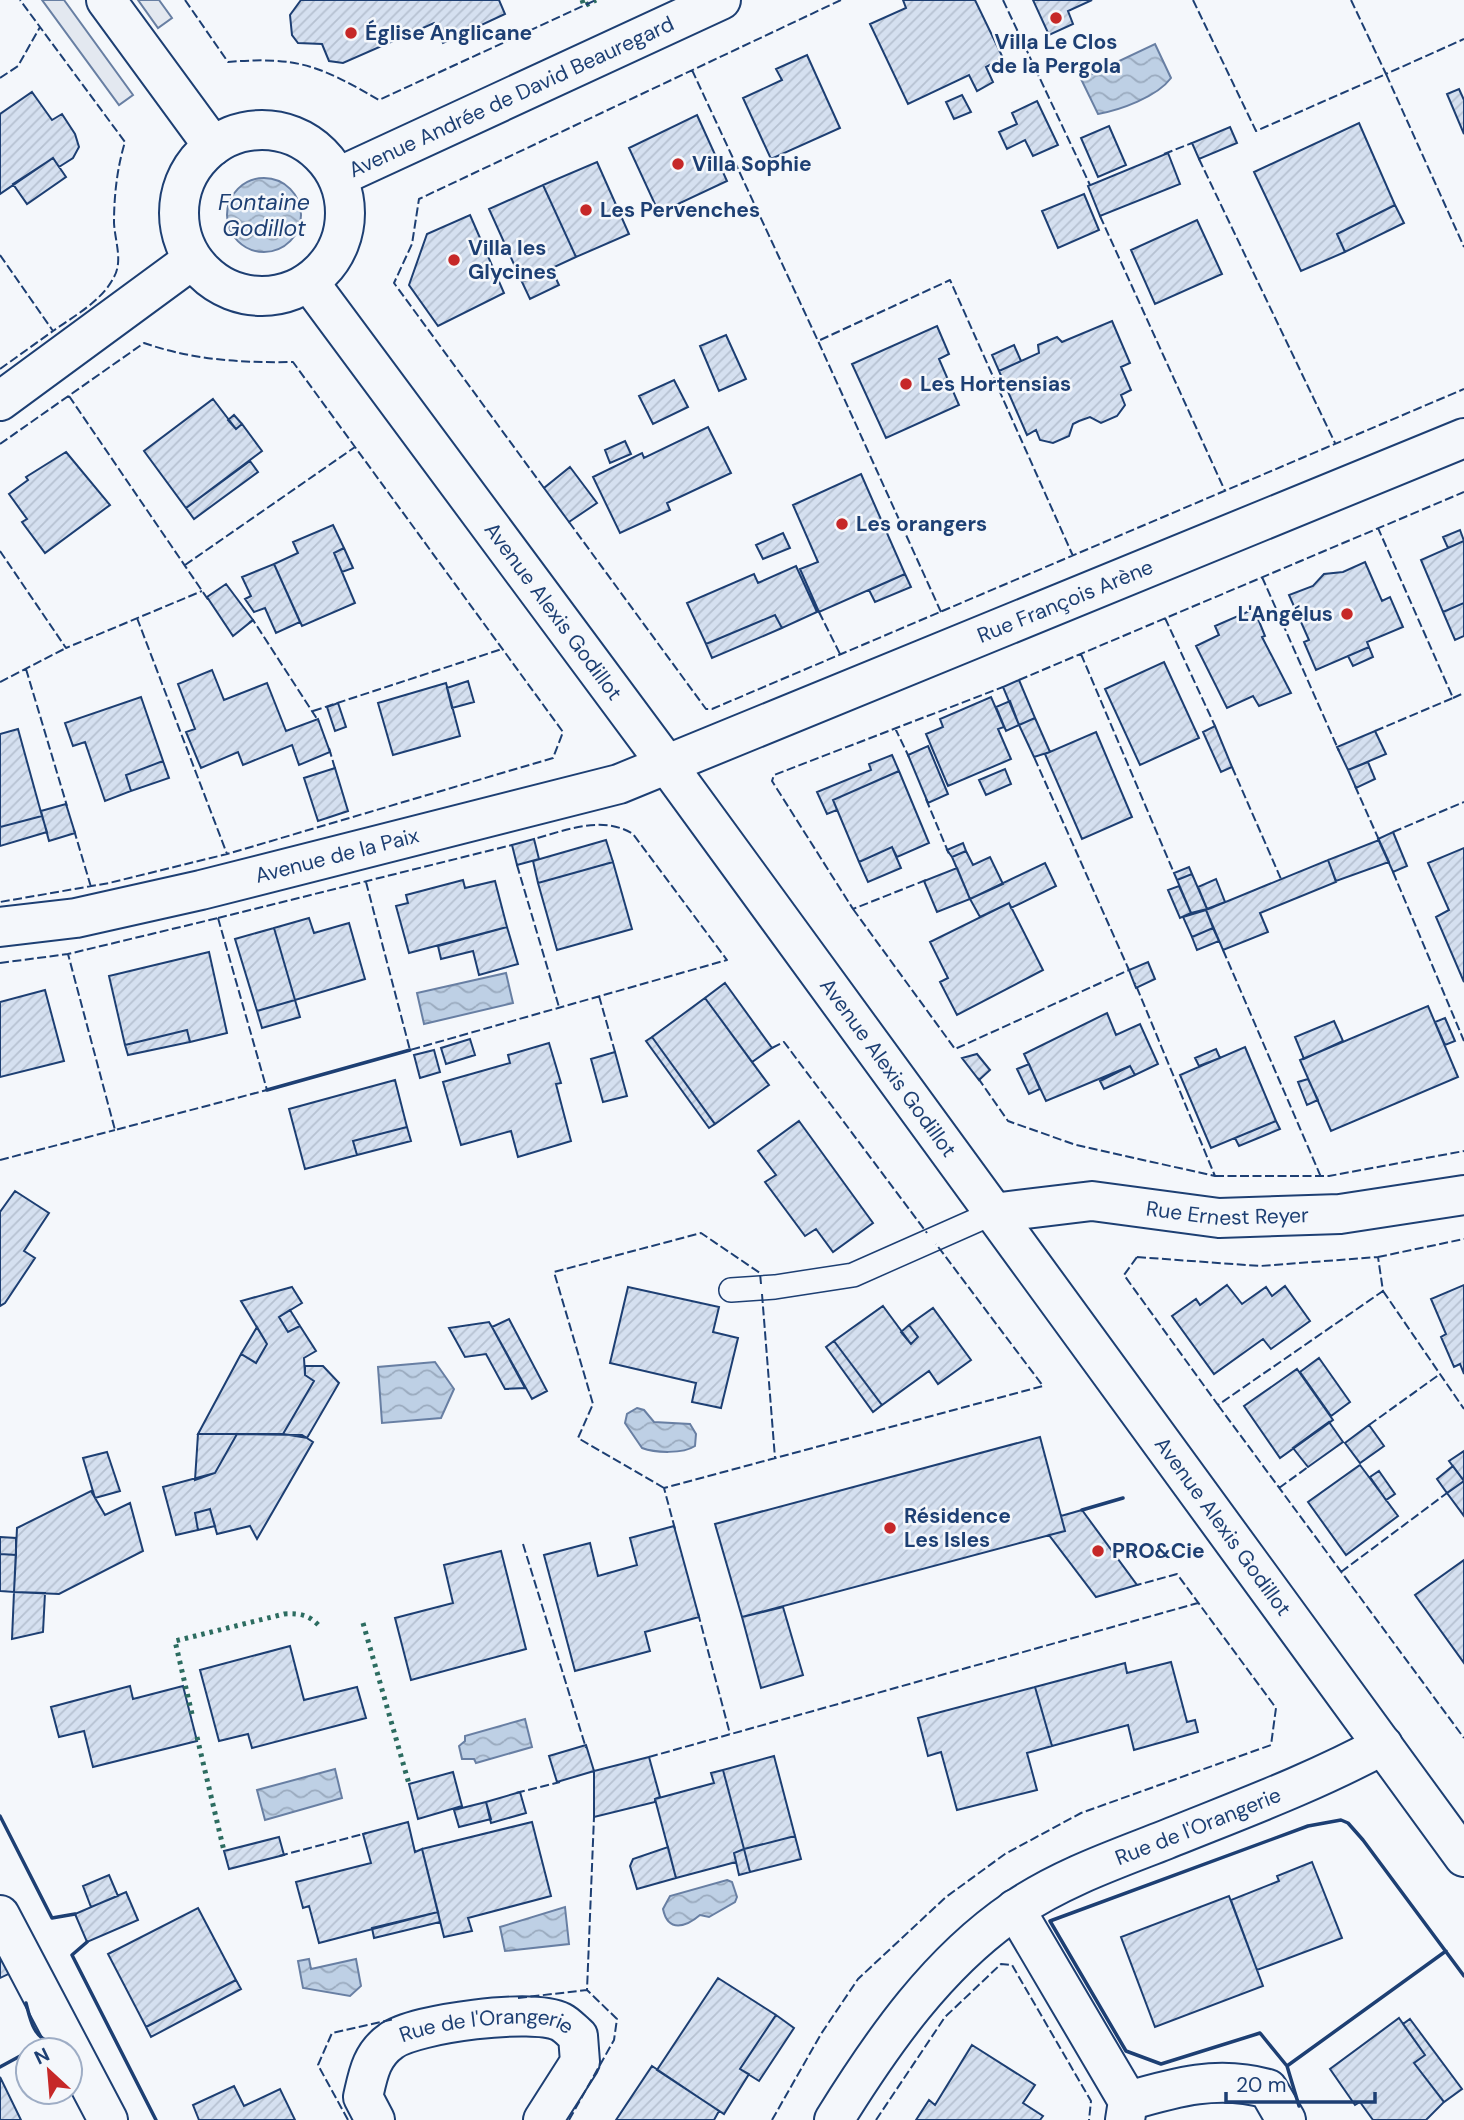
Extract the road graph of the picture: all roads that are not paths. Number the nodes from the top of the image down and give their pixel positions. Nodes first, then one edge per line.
1 (106, 0) edge
2 (721, 0) edge
3 (213, 146) junction
4 (338, 177) junction
5 (192, 260) junction
6 (309, 282) junction
7 (0, 401) edge
8 (1464, 438) edge
9 (668, 766) junction
10 (0, 927) edge
11 (1464, 1195) edge
12 (993, 1213) junction
13 (731, 1290) dead end
14 (1383, 1745) junction
15 (1457, 1834) edge
16 (1015, 1909) junction
17 (0, 1915) edge
18 (1126, 2111) edge
19 (108, 2120) edge
20 (375, 2120) edge
21 (543, 2120) edge
22 (834, 2120) edge
23 (1286, 2120) edge

1 - 3 street
2 - 4 street, Avenue Andrée de David Beauregard
3 - 4 street
3 - 5 street
4 - 6 street
5 - 6 street
5 - 7 street
6 - 9 street, Avenue Alexis Godillot
8 - 9 street, Rue François Arène
9 - 10 street, Avenue de la Paix
9 - 12 street, Avenue Alexis Godillot
11 - 12 street, Rue Ernest Reyer
12 - 13 lane
12 - 14 street, Avenue Alexis Godillot
14 - 15 street, Avenue Alexis Godillot
14 - 16 street, Rue de l'Orangerie
16 - 18 street
16 - 22 street, Rue de l'Orangerie
17 - 19 street
18 - 23 street
20 - 21 street, Rue de l'Orangerie

